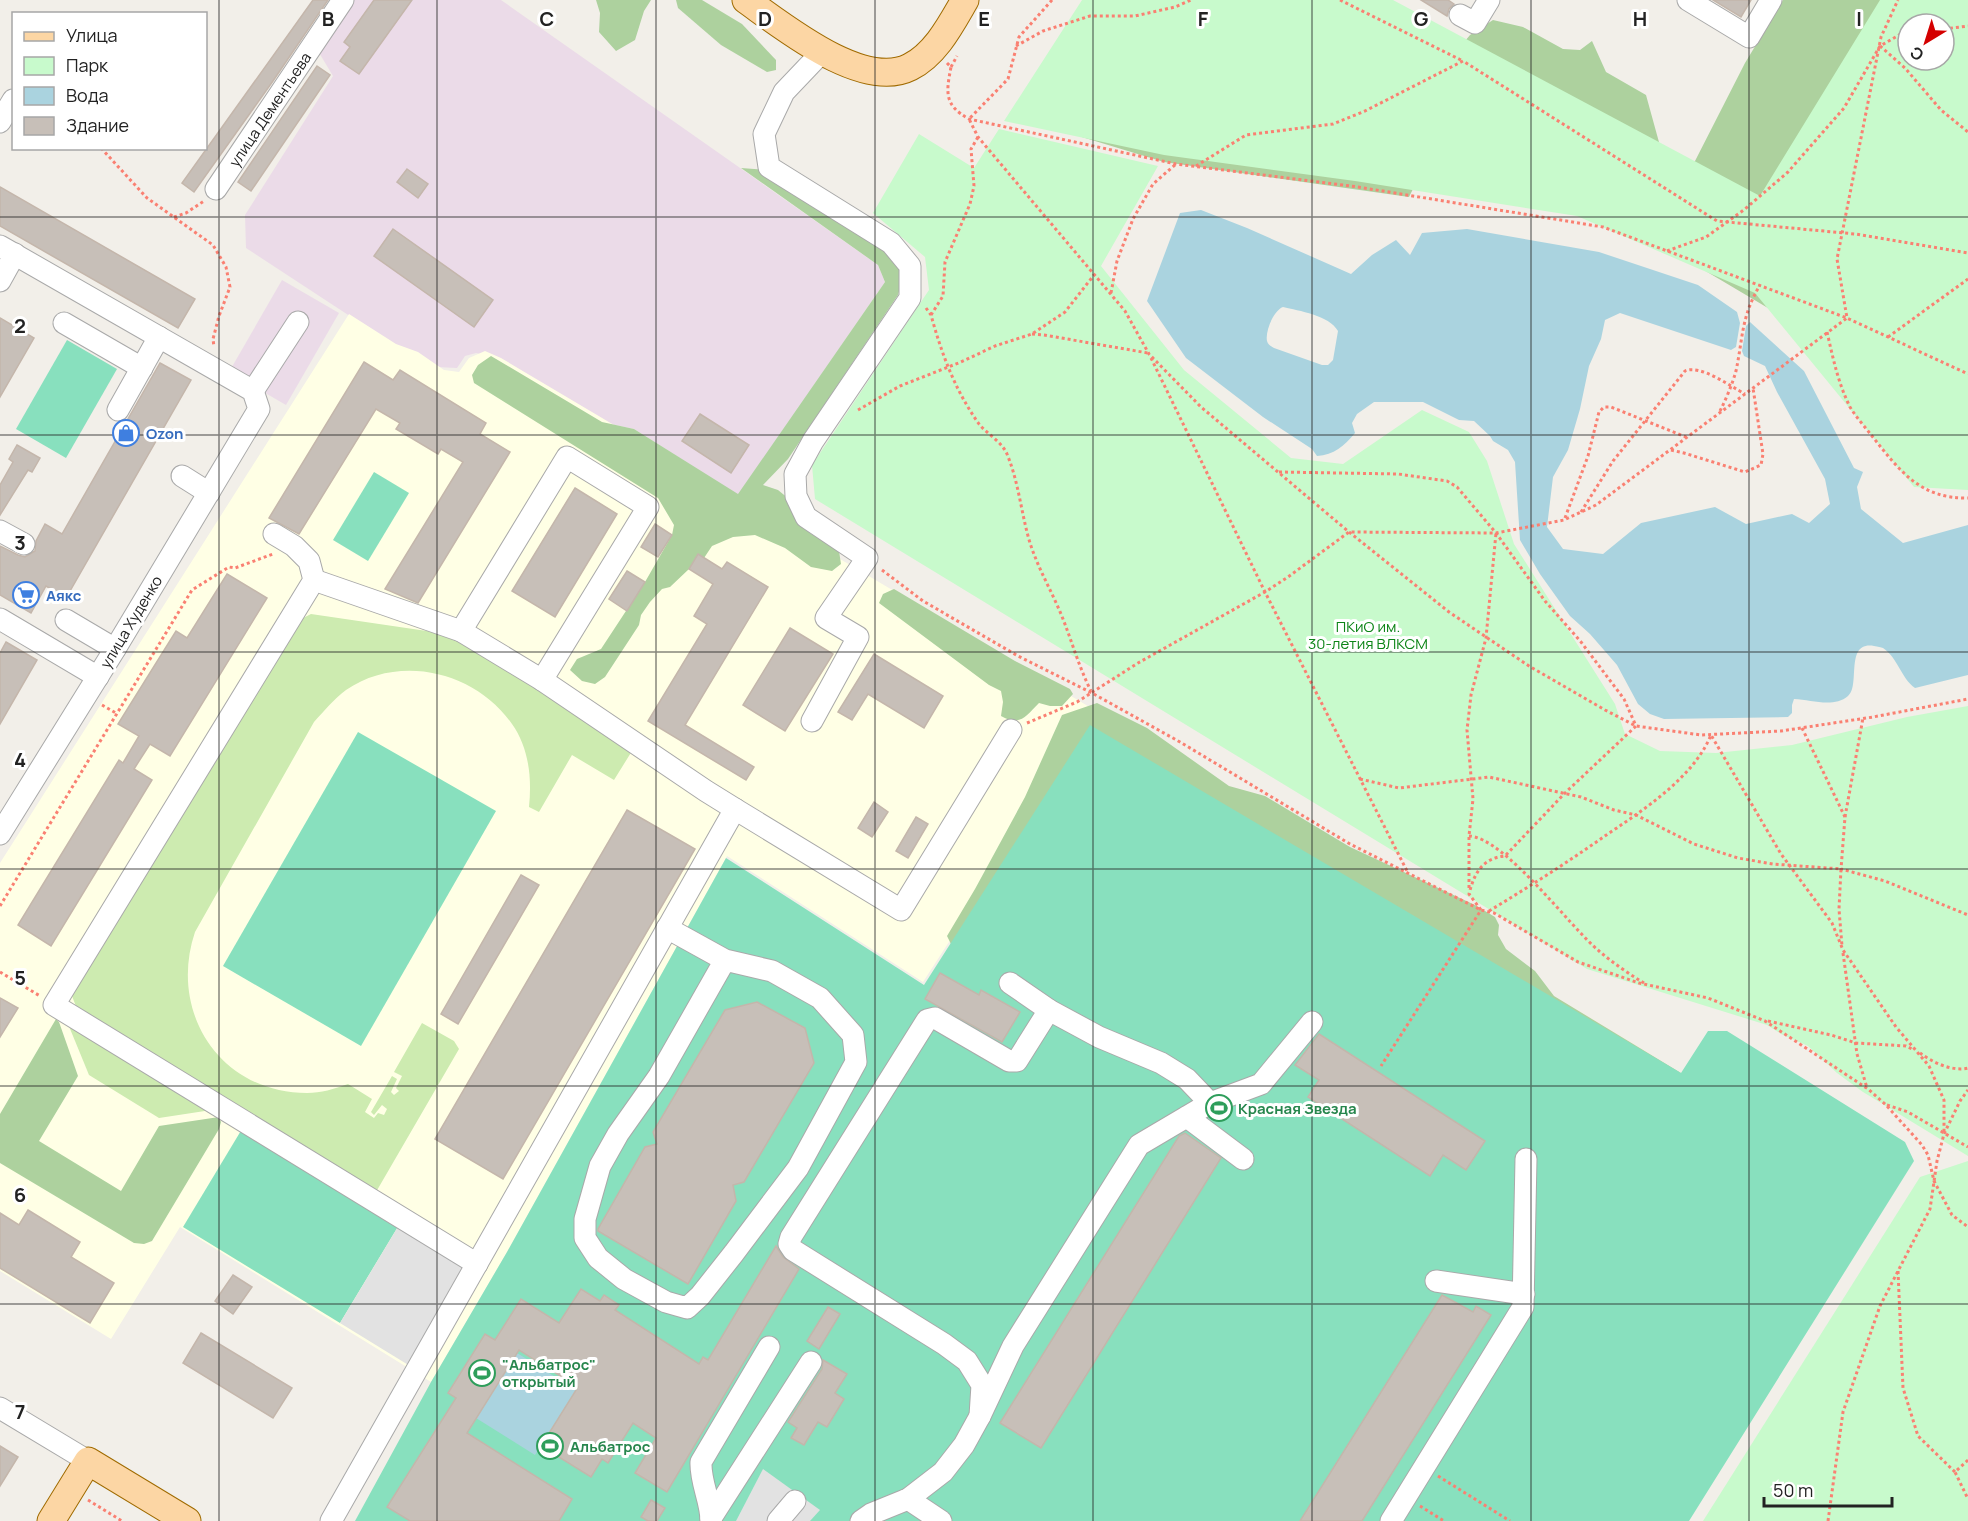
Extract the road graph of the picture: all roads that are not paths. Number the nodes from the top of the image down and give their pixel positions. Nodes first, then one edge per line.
1 (343, 0) edge
2 (746, 0) edge
3 (965, 0) edge
4 (1489, 0) edge
5 (1688, 0) edge
6 (1771, 0) edge
7 (1460, 15) dead end
8 (823, 51) junction
9 (12, 102) edge
10 (0, 122) edge
11 (216, 189) road end
12 (8, 250) edge
13 (0, 281) edge
14 (298, 321) dead end
15 (64, 323) dead end
16 (159, 337) junction
17 (142, 368) junction
18 (256, 400) junction
19 (118, 410) dead end
20 (182, 476) dead end
21 (209, 493) junction
22 (0, 531) edge
23 (274, 534) dead end
24 (24, 544) dead end
25 (314, 580) junction
26 (0, 619) edge
27 (66, 620) dead end
28 (461, 631) junction
29 (115, 649) junction
30 (98, 677) junction
31 (542, 680) junction
32 (812, 721) dead end
33 (1011, 730) road end
34 (735, 808) junction
35 (0, 834) edge
36 (668, 928) junction
37 (725, 960) junction
38 (1010, 983) dead end
39 (1049, 1010) junction
40 (1312, 1022) dead end
41 (1210, 1103) junction
42 (1187, 1117) junction
43 (1526, 1159) dead end
44 (1243, 1160) dead end
45 (477, 1264) junction
46 (1436, 1281) dead end
47 (1524, 1294) junction
48 (769, 1347) dead end
49 (811, 1362) dead end
50 (0, 1408) edge
51 (980, 1416) junction
52 (88, 1461) junction
53 (908, 1499) junction
54 (795, 1501) dead end
55 (711, 1520) edge
56 (51, 1521) edge
57 (187, 1521) edge
58 (331, 1521) edge
59 (778, 1521) edge
60 (861, 1521) edge
61 (941, 1521) edge
62 (1391, 1521) edge

1 - 11 street, улица Дементьева
2 - 8 main road
3 - 8 main road
4 - 7 street
5 - 6 street
8 - 32 street
9 - 10 street
12 - 13 street
12 - 16 street
14 - 18 street, улица Худенко
15 - 17 street
16 - 17 street
16 - 18 street
17 - 19 street
18 - 21 street, улица Худенко
20 - 21 street
21 - 29 street, улица Худенко
22 - 24 street
23 - 25 street
25 - 28 street
25 - 45 street
26 - 30 street
27 - 29 street
28 - 31 street
28 - 31 street
29 - 30 street, улица Худенко
30 - 35 street, улица Худенко
31 - 34 street
33 - 34 street
34 - 36 street
36 - 37 street
36 - 45 street
37 - 37 street
38 - 39 street
39 - 41 street
39 - 51 street
40 - 41 street
41 - 42 street
42 - 44 street
42 - 51 street
43 - 47 street
45 - 58 street
46 - 47 street
47 - 62 street
48 - 55 street
49 - 55 street
50 - 52 street
51 - 53 street
52 - 56 main road
52 - 57 main road
53 - 60 street
53 - 61 street
54 - 59 street

